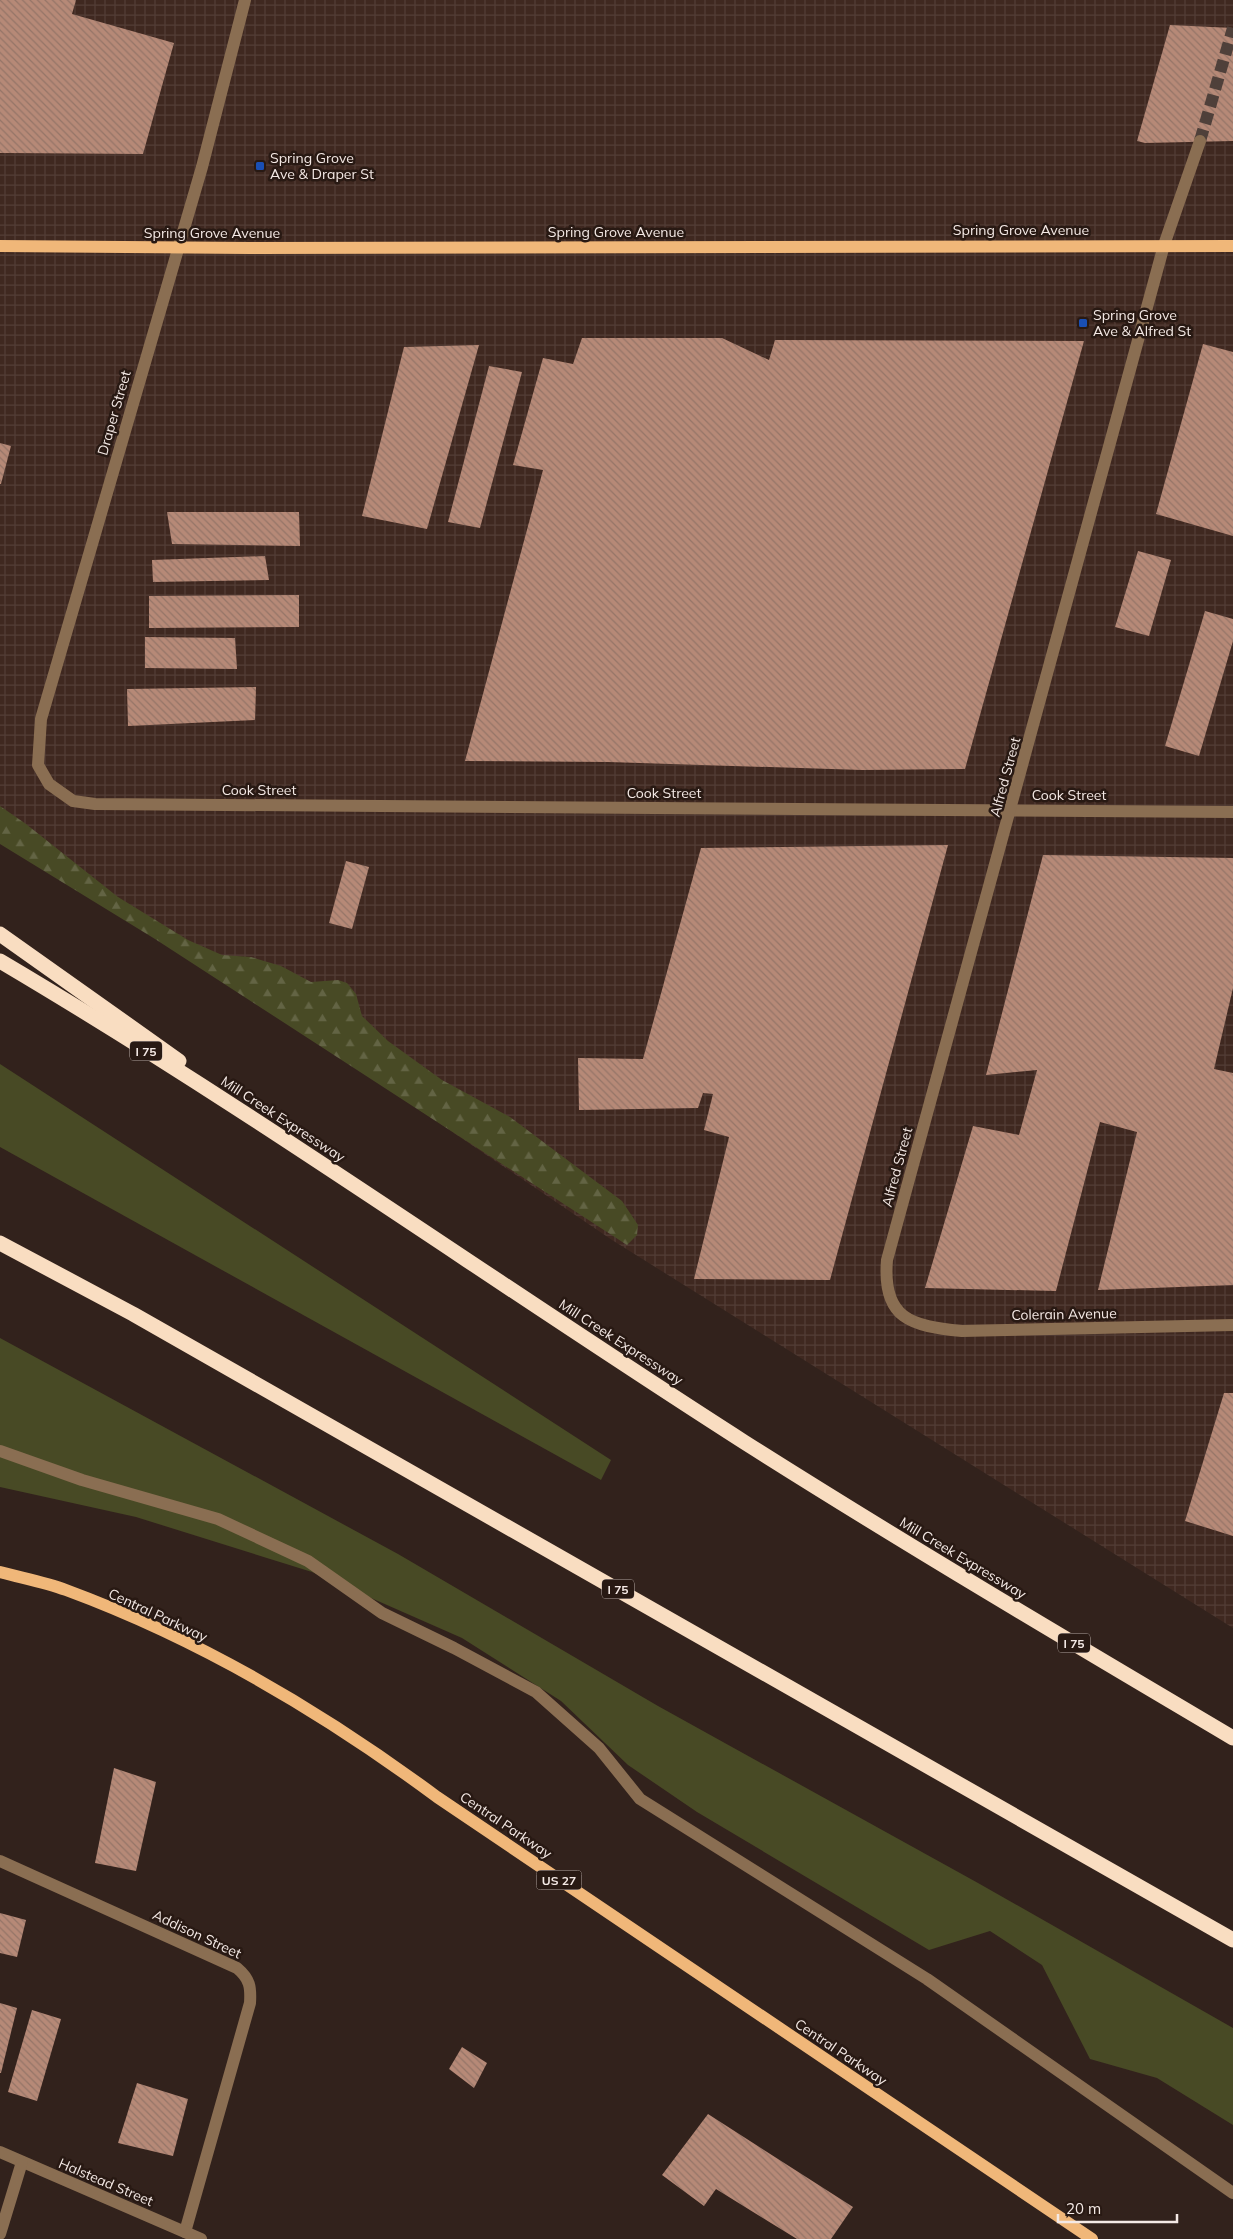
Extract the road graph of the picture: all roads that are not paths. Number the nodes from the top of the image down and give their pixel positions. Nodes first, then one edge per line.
1 (245, 0) edge
2 (1200, 141) tunnel mouth
3 (1164, 245) junction
4 (0, 246) edge
5 (1233, 246) edge
6 (178, 247) junction
7 (95, 804) joint
8 (1011, 810) junction
9 (1233, 812) edge
10 (0, 934) edge
11 (0, 961) edge
12 (291, 1142) junction
13 (0, 1243) edge
14 (901, 1313) joint
15 (1233, 1325) edge
16 (0, 1450) edge
17 (0, 1572) edge
18 (1233, 1738) edge
19 (0, 1861) edge
20 (1233, 1940) edge
21 (0, 2152) edge
22 (22, 2162) junction
23 (1233, 2193) edge
24 (185, 2232) junction
25 (0, 2234) edge
26 (201, 2239) edge
27 (1092, 2239) edge

1 - 6 street, Draper Street
2 - 3 street, Alfred Street
3 - 5 main road, Spring Grove Avenue
3 - 6 main road, Spring Grove Avenue
3 - 8 street, Alfred Street
4 - 6 main road, Spring Grove Avenue
6 - 7 street, Draper Street
7 - 8 street, Cook Street
8 - 9 street, Cook Street
8 - 14 street, Alfred Street
10 - 12 highway
11 - 12 highway, Mill Creek Expressway / I 75
12 - 18 highway, Mill Creek Expressway / I 75
13 - 20 highway, I 75
14 - 15 street, Colerain Avenue
16 - 23 street
17 - 27 main road, Central Parkway / US 27
19 - 24 street, Addison Street
21 - 22 street, Halstead Street
22 - 24 street, Halstead Street
22 - 25 street
24 - 26 street, Halstead Street

